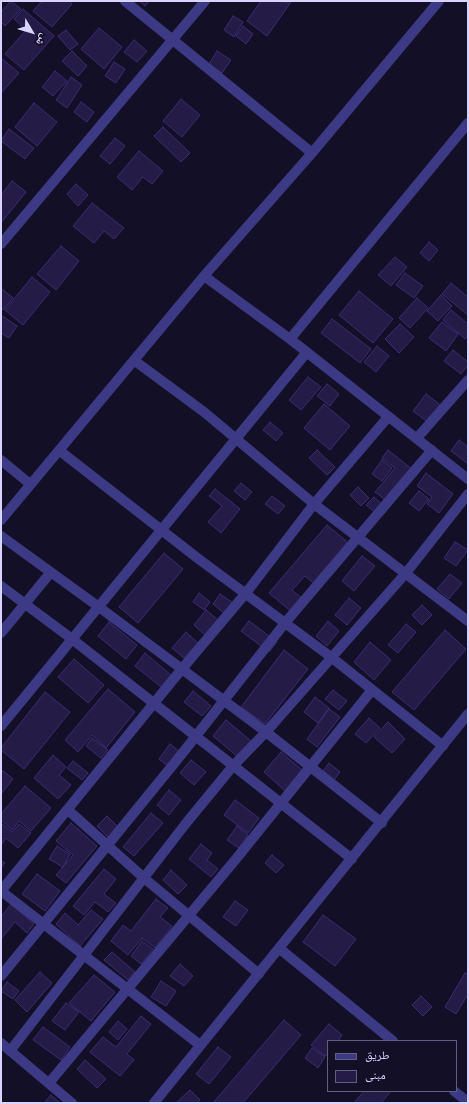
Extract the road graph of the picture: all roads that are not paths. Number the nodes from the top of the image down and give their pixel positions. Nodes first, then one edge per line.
1 (125, 1) edge
2 (205, 1) edge
3 (439, 1) edge
4 (174, 39) junction
5 (468, 123) edge
6 (312, 153) junction
7 (1, 244) edge
8 (204, 276) junction
9 (290, 339) junction
10 (307, 352) junction
11 (135, 361) junction
12 (468, 380) edge
13 (388, 417) junction
14 (417, 438) junction
15 (236, 440) junction
16 (432, 450) junction
17 (60, 451) junction
18 (1, 460) edge
19 (468, 479) edge
20 (30, 484) junction
21 (468, 494) edge
22 (314, 504) junction
23 (1, 520) edge
24 (161, 530) junction
25 (1, 536) edge
26 (357, 537) junction
27 (51, 572) junction
28 (406, 573) junction
29 (1, 586) edge
30 (246, 593) junction
31 (25, 604) junction
32 (99, 607) junction
33 (468, 621) edge
34 (286, 623) junction
35 (1, 633) edge
36 (72, 639) junction
37 (331, 657) junction
38 (181, 670) junction
39 (372, 690) junction
40 (223, 701) junction
41 (154, 705) junction
42 (468, 714) edge
43 (1, 726) edge
44 (266, 732) junction
45 (196, 736) junction
46 (443, 746) junction
47 (233, 766) junction
48 (310, 767) junction
49 (281, 803) junction
50 (68, 810) junction
51 (382, 823) junction
52 (107, 844) junction
53 (352, 859) junction
54 (144, 878) junction
55 (1, 891) edge
56 (188, 914) junction
57 (43, 923) junction
58 (280, 949) junction
59 (84, 955) junction
60 (259, 974) junction
61 (1, 976) edge
62 (128, 989) junction
63 (392, 1040) edge
64 (1, 1044) edge
65 (200, 1045) junction
66 (10, 1051) junction
67 (49, 1084) junction
68 (455, 1092) edge
69 (468, 1102) edge
70 (72, 1103) edge
71 (154, 1103) edge

1 - 4 street
2 - 4 street
3 - 6 street
4 - 6 street
4 - 7 street
5 - 9 street
6 - 8 street
8 - 9 street
8 - 11 street
9 - 10 street
10 - 13 street
10 - 15 street
11 - 15 street
11 - 17 street
12 - 14 street
13 - 14 street
13 - 22 street
14 - 16 street
15 - 22 street
15 - 24 street
16 - 19 street
16 - 26 street
17 - 20 street
17 - 24 street
18 - 20 street
20 - 23 street
21 - 28 street
22 - 26 street
22 - 30 street
24 - 30 street
24 - 32 street
25 - 27 street
26 - 28 street
26 - 34 street
27 - 31 street
27 - 32 street
28 - 33 street
28 - 37 street
29 - 31 street
30 - 34 street
30 - 38 street
31 - 35 street
31 - 36 street
32 - 36 street
32 - 38 street
34 - 37 street
34 - 40 street
36 - 41 street
36 - 43 street
37 - 39 street
37 - 44 street
38 - 40 street
38 - 41 street
39 - 46 street
39 - 48 street
40 - 44 street
40 - 45 street
41 - 45 street
41 - 50 street
42 - 46 street
44 - 47 street
44 - 48 street
45 - 47 street
45 - 52 street
46 - 51 street
47 - 49 street
47 - 54 street
48 - 49 street
48 - 51 street
49 - 53 street
49 - 56 street
50 - 52 street
50 - 55 street
51 - 53 street
52 - 54 street
52 - 57 street
53 - 58 street
54 - 56 street
54 - 59 street
55 - 57 street
56 - 60 street
56 - 62 street
57 - 59 street
57 - 61 street
58 - 60 street
58 - 63 street
59 - 62 street
59 - 66 street
60 - 65 street
62 - 65 street
62 - 67 street
64 - 66 street
65 - 71 street
66 - 67 street
67 - 70 street
68 - 69 street

